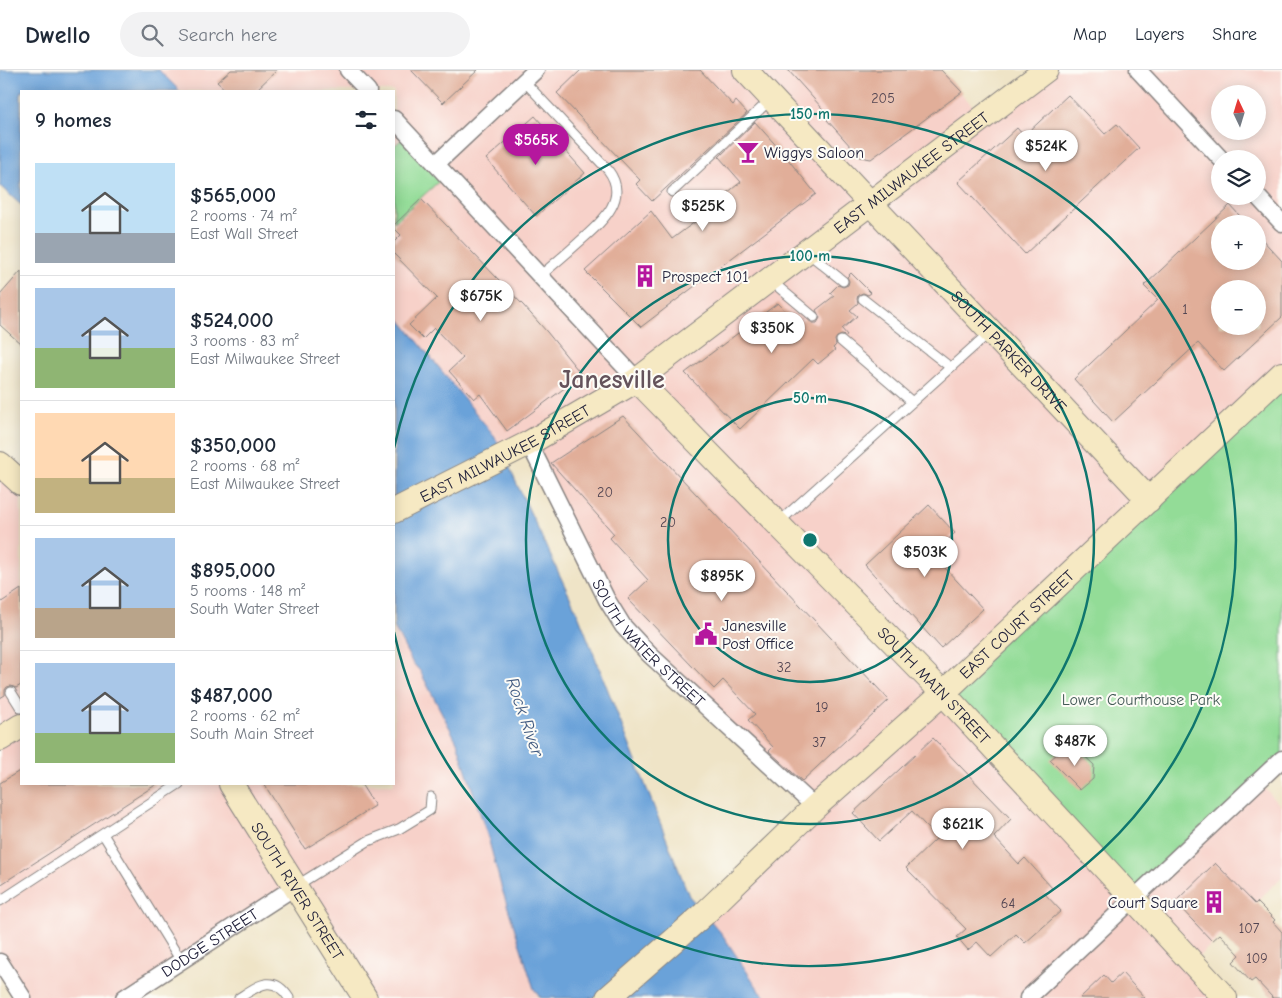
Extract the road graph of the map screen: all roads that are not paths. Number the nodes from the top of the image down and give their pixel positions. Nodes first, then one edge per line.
1 (348, 70) edge
2 (536, 70) edge
3 (745, 70) edge
4 (1046, 70) edge
5 (1138, 70) edge
6 (524, 81) junction
7 (367, 90) edge
8 (771, 99) junction
9 (395, 120) edge
10 (1213, 150) edge
11 (436, 164) junction
12 (672, 192) dead end
13 (870, 203) junction
14 (1265, 205) edge
15 (1282, 223) edge
16 (806, 251) junction
17 (540, 276) junction
18 (769, 279) junction
19 (842, 281) dead end
20 (863, 298) dead end
21 (814, 317) dead end
22 (991, 331) junction
23 (841, 341) dead end
24 (950, 367) junction
25 (1282, 374) edge
26 (637, 380) junction
27 (911, 401) junction
28 (529, 442) junction
29 (0, 464) edge
30 (20, 482) edge
31 (1149, 500) junction
32 (395, 510) edge
33 (778, 524) junction
34 (11, 692) dead end
35 (943, 693) junction
36 (20, 706) edge
37 (20, 727) edge
38 (0, 739) edge
39 (1282, 759) edge
40 (177, 785) edge
41 (232, 785) edge
42 (431, 797) dead end
43 (815, 807) junction
44 (103, 834) junction
45 (296, 886) junction
46 (1134, 900) junction
47 (0, 901) edge
48 (181, 961) junction
49 (0, 962) edge
50 (23, 998) edge
51 (124, 998) edge
52 (239, 998) edge
53 (289, 998) edge
54 (365, 998) edge
55 (608, 998) edge
56 (1028, 998) edge
57 (1225, 998) edge

1 - 7 street
2 - 6 street
3 - 8 main road, SOUTH PARKER DRIVE
4 - 13 main road, EAST MILWAUKEE STREET
5 - 10 street
6 - 11 street
6 - 17 lane
8 - 12 lane
8 - 13 main road, SOUTH PARKER DRIVE
9 - 11 street
11 - 17 street
13 - 16 main road, EAST MILWAUKEE STREET
13 - 22 main road, SOUTH PARKER DRIVE
14 - 15 street
16 - 18 main road, EAST MILWAUKEE STREET
16 - 19 lane
17 - 26 street
18 - 21 lane
18 - 26 main road, EAST MILWAUKEE STREET
20 - 24 lane
22 - 24 lane
22 - 31 main road, SOUTH PARKER DRIVE
23 - 27 lane
24 - 27 lane
25 - 31 main road, EAST COURT STREET
26 - 28 main road, EAST MILWAUKEE STREET
26 - 33 main road, SOUTH MAIN STREET
27 - 33 lane
28 - 32 main road, EAST MILWAUKEE STREET
28 - 43 street, SOUTH WATER STREET
29 - 30 main road
31 - 35 main road, EAST COURT STREET
33 - 35 main road, SOUTH MAIN STREET
34 - 36 lane
35 - 43 main road, EAST COURT STREET
35 - 46 main road, SOUTH MAIN STREET
37 - 38 main road
39 - 46 street
40 - 44 lane
41 - 45 main road, SOUTH RIVER STREET
42 - 45 lane
43 - 55 main road, EAST COURT STREET
44 - 47 lane
44 - 48 lane
45 - 48 street, DODGE STREET
45 - 54 main road, SOUTH RIVER STREET
46 - 56 street
46 - 57 main road, SOUTH MAIN STREET
48 - 51 street, DODGE STREET
49 - 50 street
52 - 53 lane

